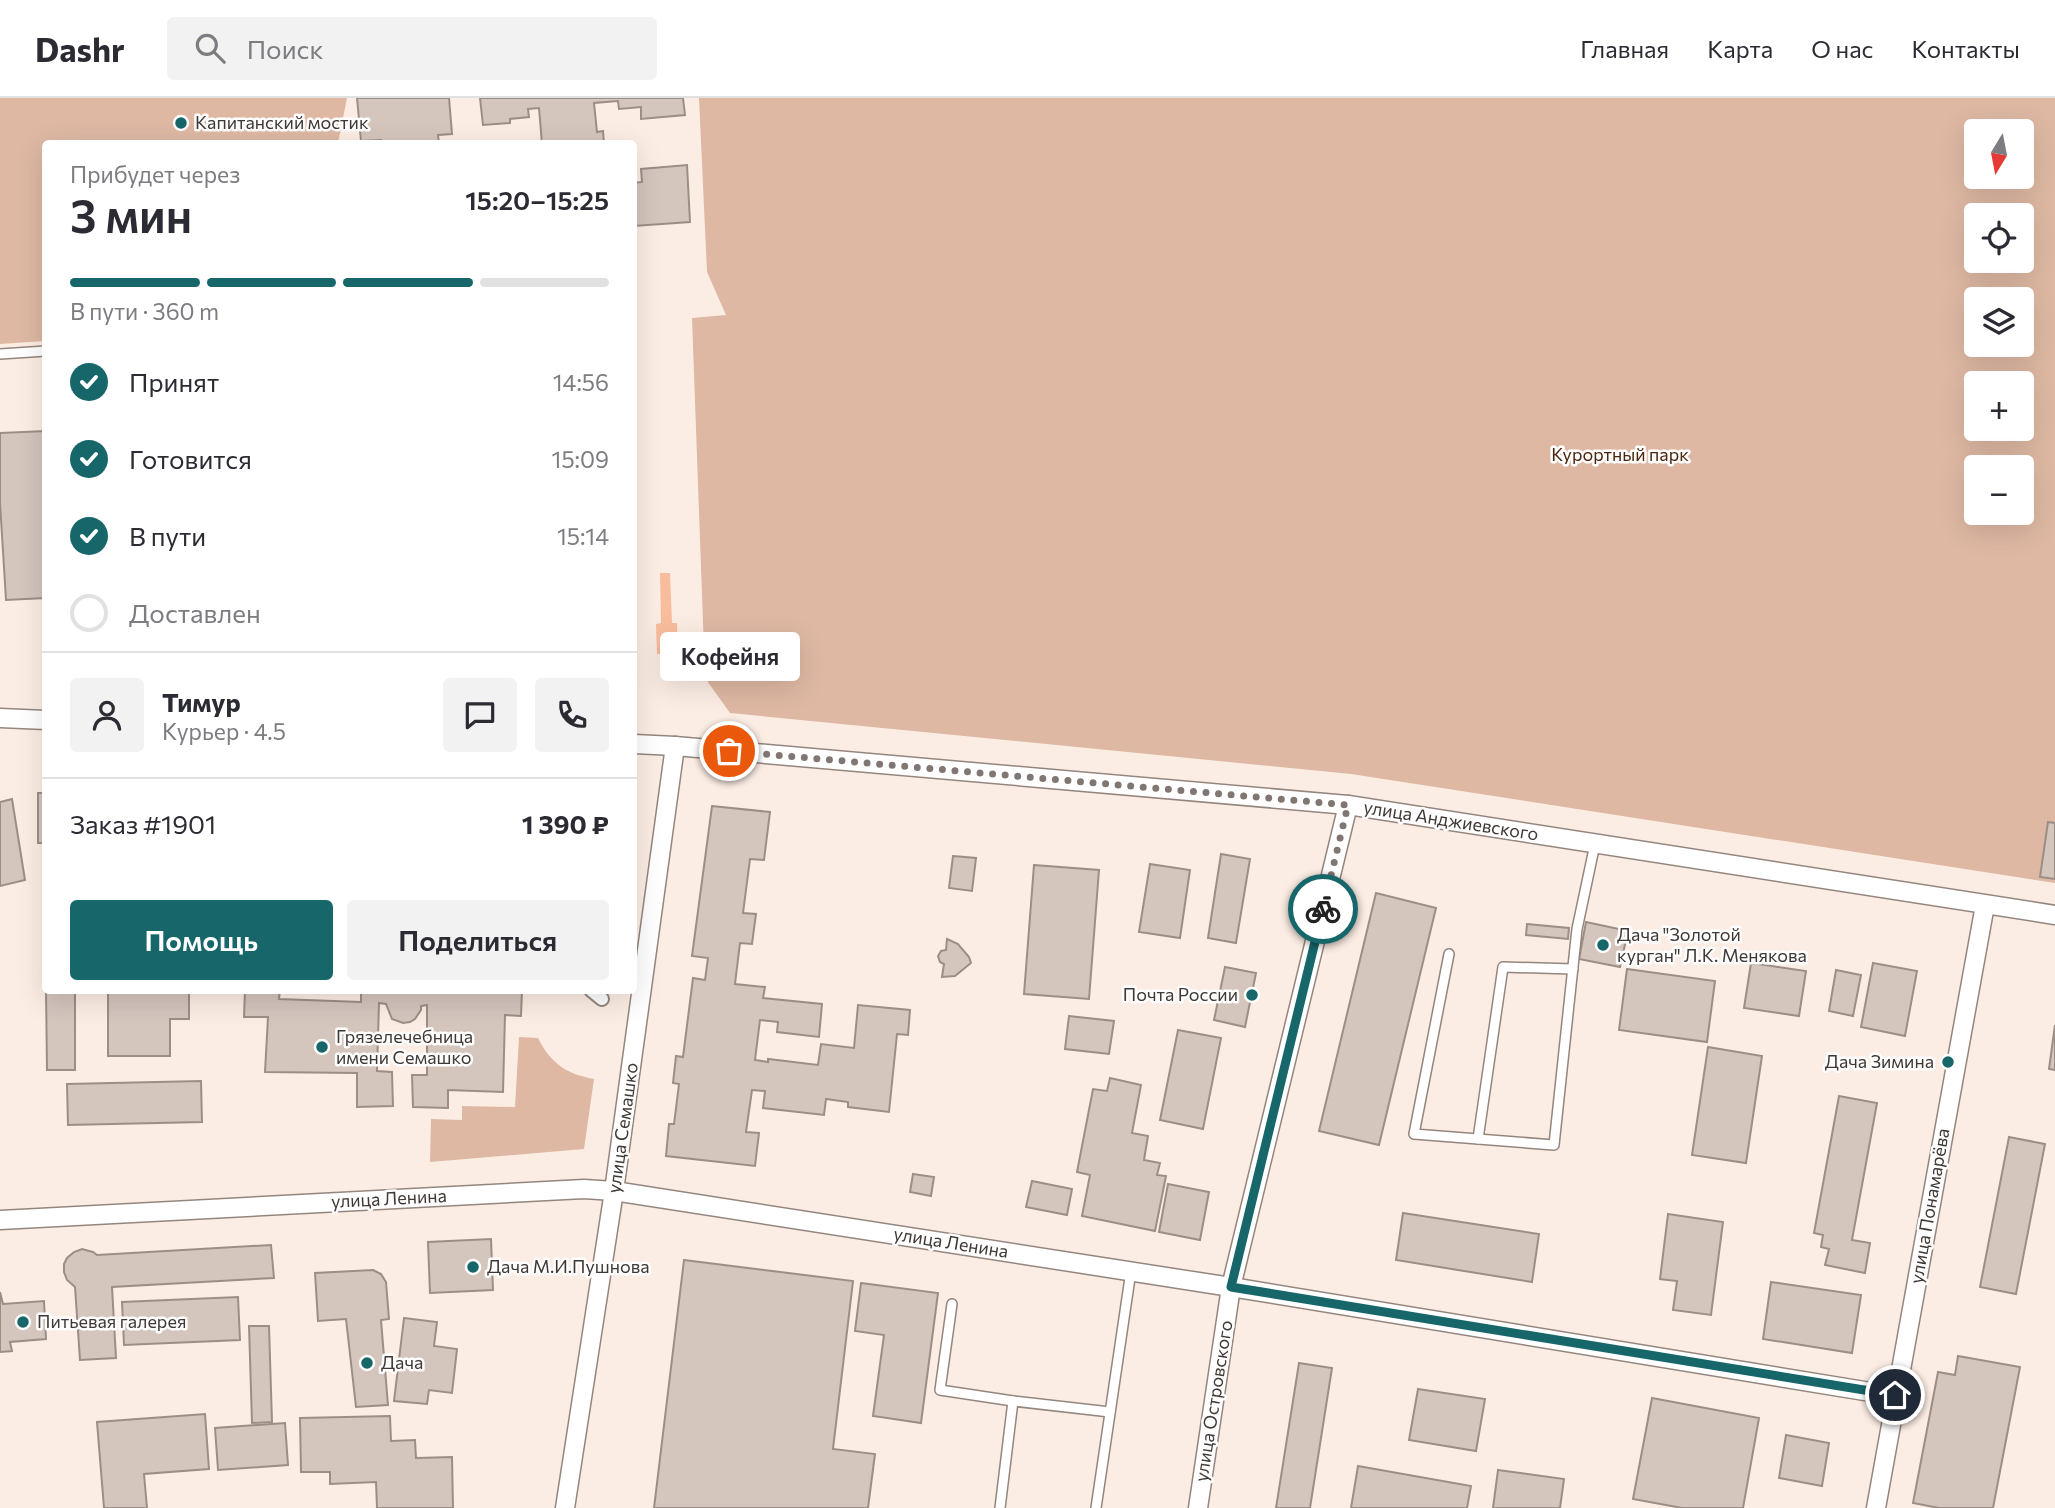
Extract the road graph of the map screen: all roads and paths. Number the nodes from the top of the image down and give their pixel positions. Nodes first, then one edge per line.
1 (42, 351) edge
2 (0, 354) edge
3 (0, 718) edge
4 (42, 720) edge
5 (637, 744) edge
6 (675, 746) junction
7 (1348, 805) junction
8 (1595, 844) junction
9 (1985, 905) junction
10 (2055, 915) edge
11 (1449, 954) dead end
12 (1573, 970) junction
13 (596, 994) edge
14 (602, 999) dead end
15 (1478, 1139) junction
16 (614, 1191) junction
17 (0, 1220) edge
18 (1131, 1271) junction
19 (1231, 1287) junction
20 (953, 1304) dead end
21 (1895, 1395) junction
22 (1013, 1401) junction
23 (1110, 1412) junction
24 (565, 1508) edge
25 (1000, 1508) edge
26 (1096, 1508) edge
27 (1198, 1508) edge
28 (1876, 1508) edge

1 - 2 lane
3 - 4 street
5 - 6 street, улица Анджиевского
6 - 7 street, улица Анджиевского
6 - 16 street, улица Семашко
7 - 8 street, улица Анджиевского
7 - 19 street, улица Островского
8 - 9 street, улица Анджиевского
8 - 12 lane
9 - 10 street, улица Анджиевского
9 - 21 street, улица Понамарёва
11 - 15 lane
12 - 15 lane
12 - 15 lane
13 - 14 street
16 - 17 street, улица Ленина
16 - 18 street, улица Ленина
16 - 24 street, улица Семашко
18 - 19 street, улица Ленина
18 - 23 lane
19 - 21 street, улица Ленина
19 - 27 street, улица Островского
20 - 22 lane
21 - 28 street, улица Понамарёва
22 - 23 lane
22 - 25 lane
23 - 26 lane

